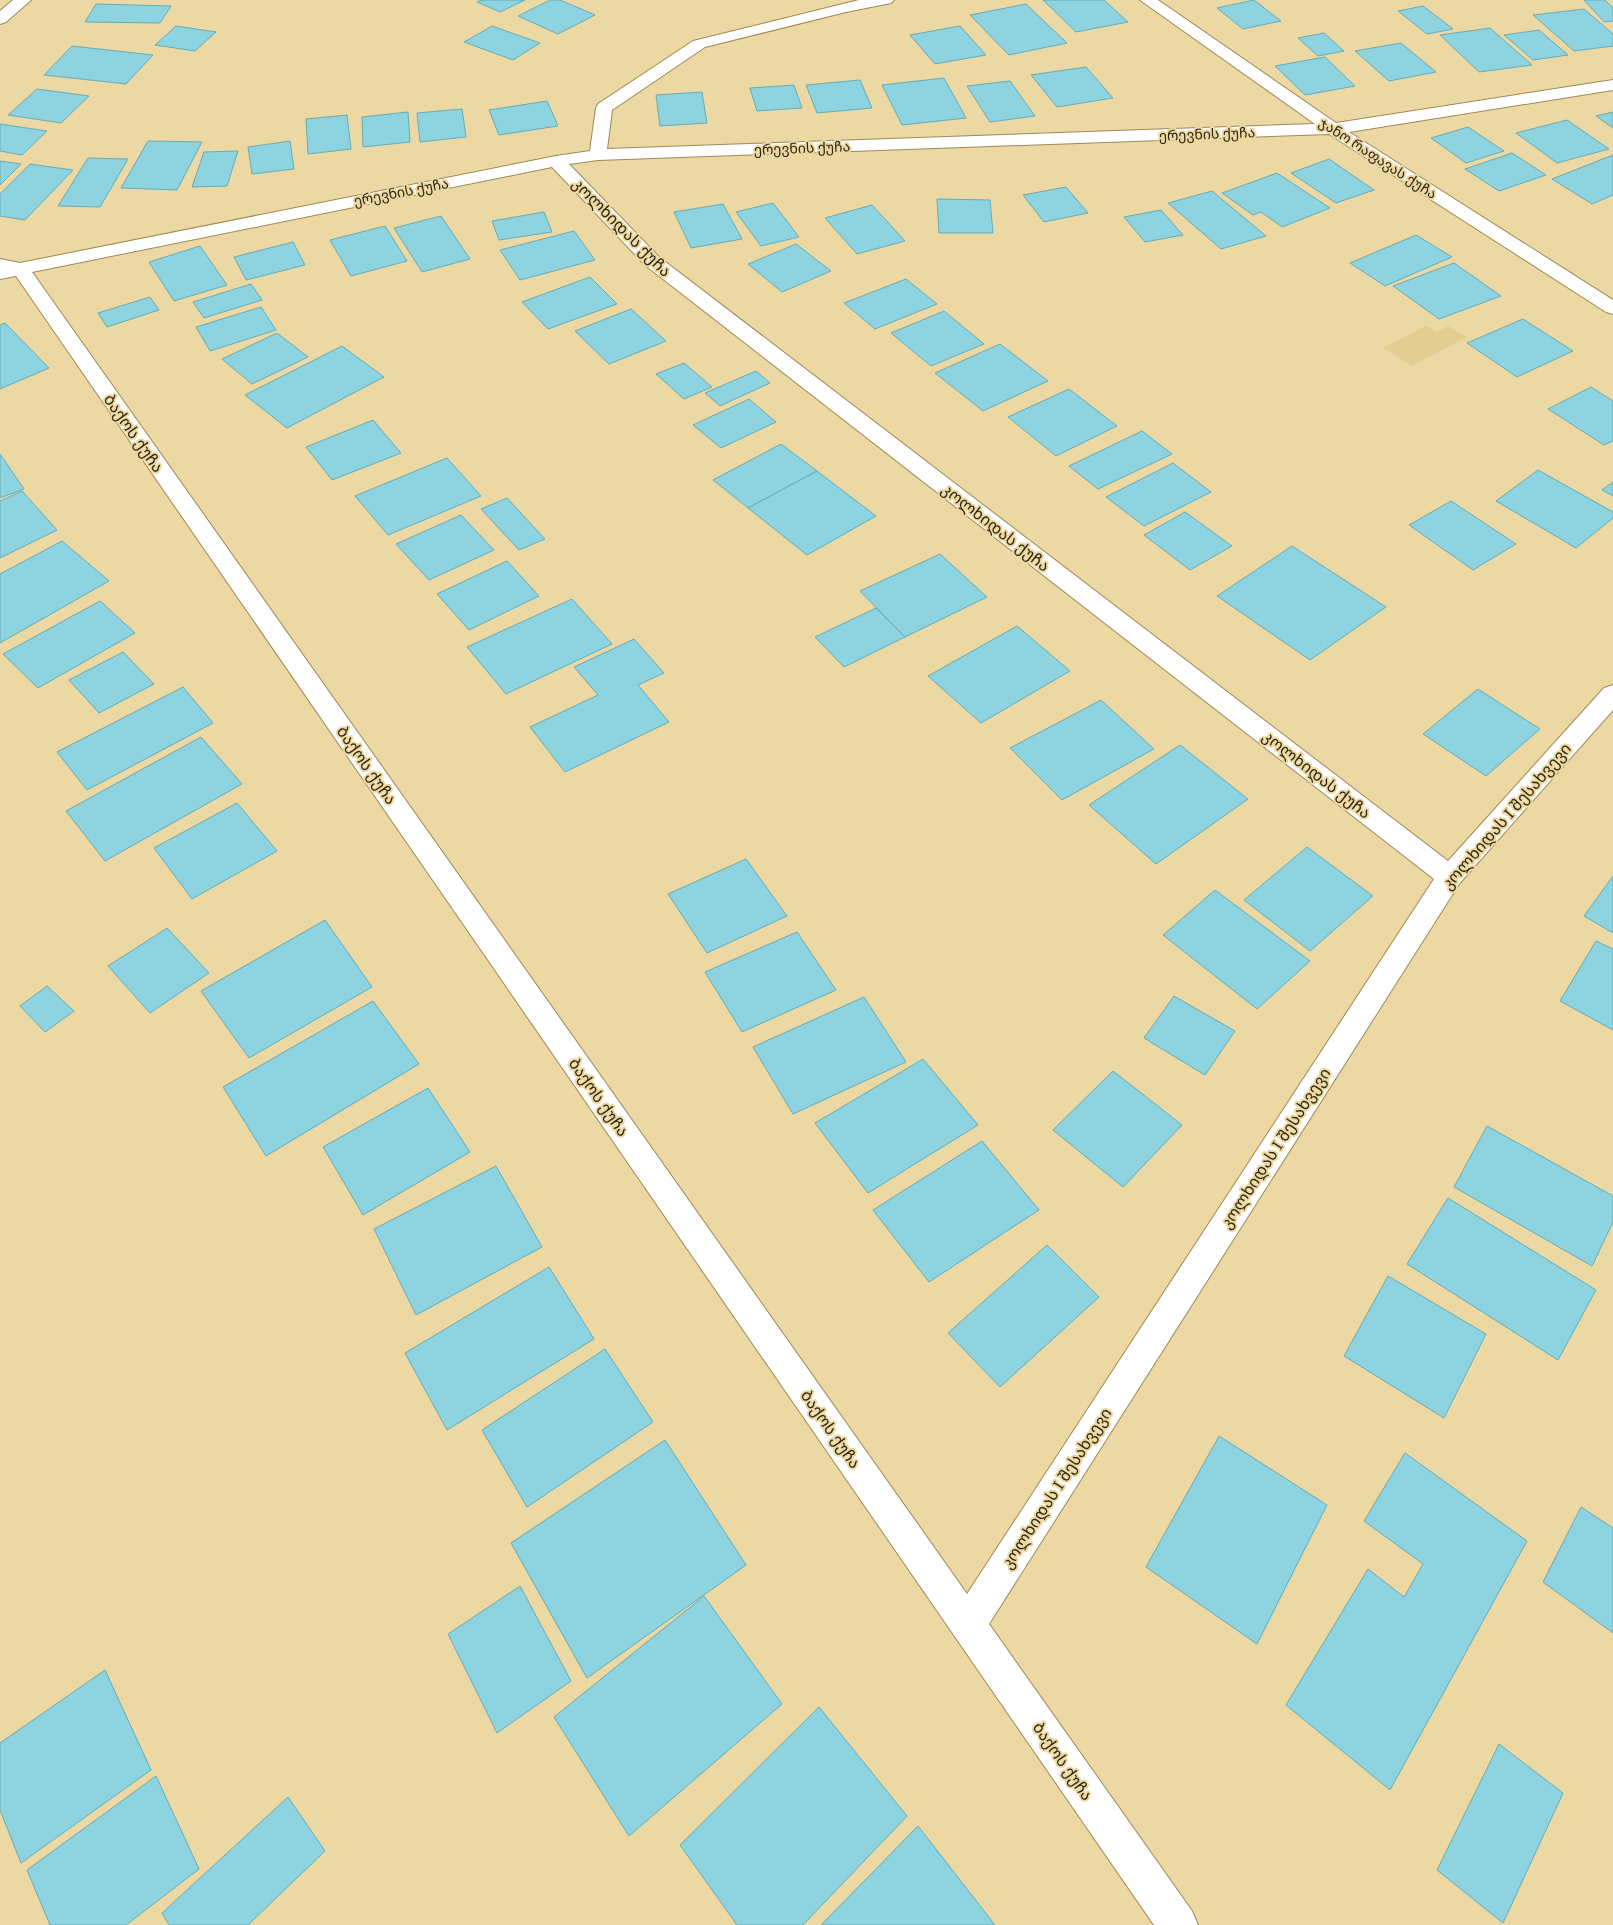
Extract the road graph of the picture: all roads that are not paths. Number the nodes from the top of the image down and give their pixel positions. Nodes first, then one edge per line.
1 (23, 0) edge
2 (886, 0) edge
3 (1148, 0) edge
4 (0, 19) edge
5 (1613, 85) edge
6 (1333, 129) junction
7 (598, 155) junction
8 (556, 161) junction
9 (7, 269) edge
10 (1613, 308) edge
11 (1613, 694) edge
12 (1450, 877) junction
13 (968, 1625) junction
14 (1178, 1925) edge

1 - 4 street
2 - 7 street
3 - 6 street, ჯანო რაფავას ქუჩა
5 - 6 street, ერევნის ქუჩა
6 - 7 street, ერევნის ქუჩა
6 - 10 street, ჯანო რაფავას ქუჩა
7 - 8 street, ერევნის ქუჩა
8 - 9 street, ერევნის ქუჩა
8 - 12 street, კოლხიდას ქუჩა
9 - 13 street, ბაქოს ქუჩა
11 - 12 street, კოლხიდას I შესახვევი
12 - 13 street, კოლხიდას I შესახვევი
13 - 14 street, ბაქოს ქუჩა

